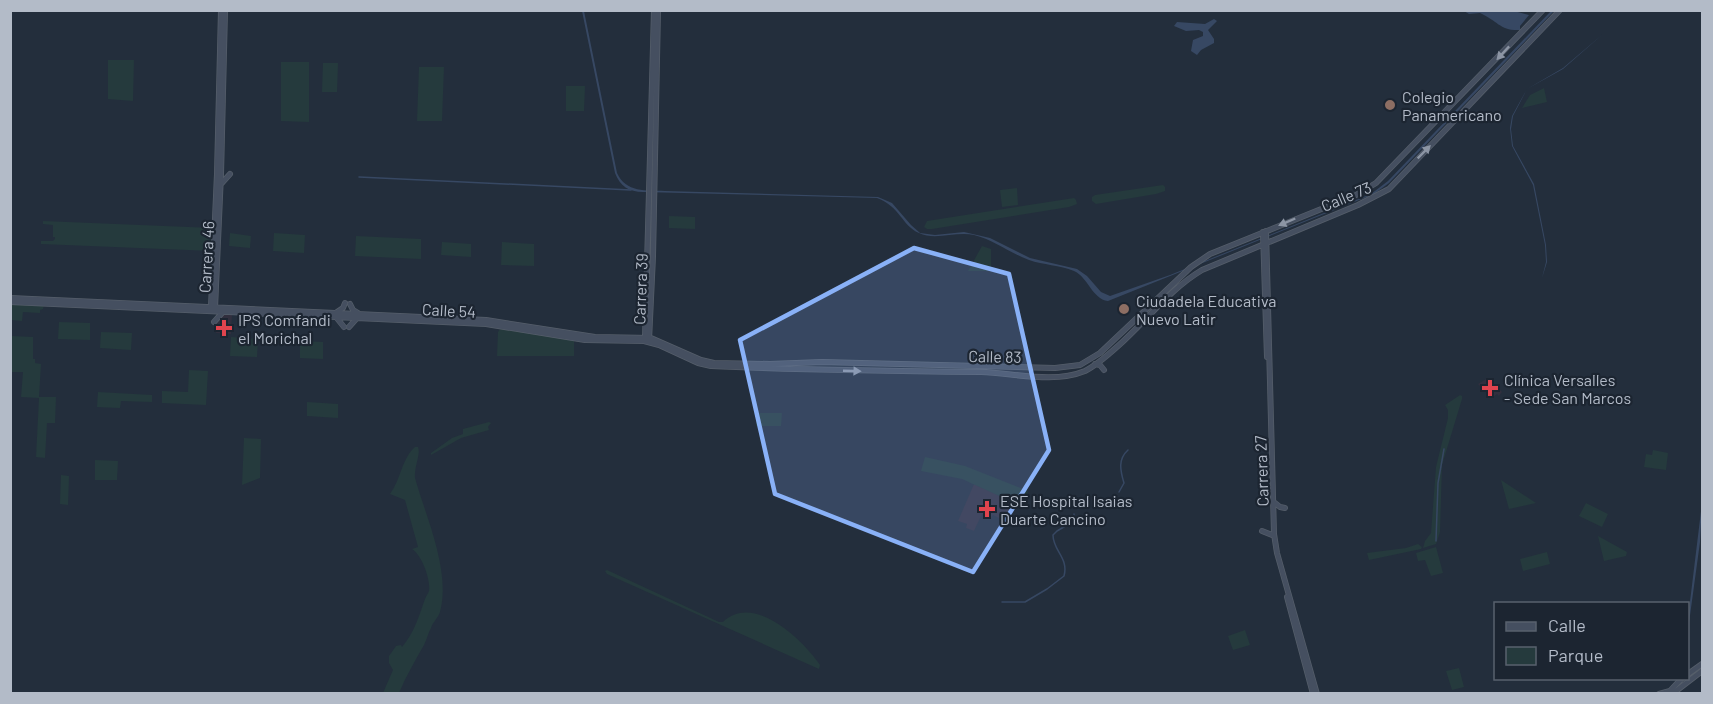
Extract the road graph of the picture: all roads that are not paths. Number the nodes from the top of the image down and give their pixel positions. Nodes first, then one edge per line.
1 (221, 10) edge
2 (225, 10) edge
3 (656, 10) edge
4 (1543, 10) edge
5 (1560, 10) edge
6 (1400, 162) junction
7 (1407, 169) junction
8 (231, 174) dead end
9 (211, 175) dead end
10 (219, 183) junction
11 (654, 197) junction
12 (1265, 237) junction
13 (651, 256) junction
14 (214, 295) junction
15 (10, 300) edge
16 (201, 306) junction
17 (213, 308) junction
18 (1153, 308) junction
19 (225, 309) junction
20 (1143, 313) junction
21 (333, 314) junction
22 (360, 316) junction
23 (1147, 319) junction
24 (214, 322) dead end
25 (486, 322) junction
26 (507, 324) junction
27 (648, 337) junction
28 (1106, 349) joint
29 (1107, 356) joint
30 (822, 362) junction
31 (834, 363) junction
32 (879, 364) joint
33 (1095, 364) junction
34 (922, 365) junction
35 (933, 365) junction
36 (1050, 368) junction
37 (1061, 368) junction
38 (822, 370) junction
39 (834, 370) junction
40 (1104, 370) dead end
41 (880, 371) joint
42 (923, 372) junction
43 (933, 372) junction
44 (1050, 376) junction
45 (1060, 376) junction
46 (1274, 501) junction
47 (1286, 508) dead end
48 (1262, 531) dead end
49 (1272, 536) junction
50 (1702, 664) edge
51 (1702, 671) edge
52 (1689, 672) edge
53 (1695, 677) junction
54 (1680, 680) edge
55 (1312, 693) edge
56 (1317, 693) edge
57 (1659, 693) edge
58 (1672, 693) edge

1 - 10 main road, Carrera 46
2 - 10 main road, Carrera 46
3 - 11 main road, Carrera 39
4 -> 6 main road, Calle 73
7 -> 5 main road, Calle 73
6 - 7 main road
6 -> 12 main road, Calle 73
7 - 12 main road, Calle 73
8 - 10 main road
9 - 10 main road
10 - 14 main road, Carrera 46
11 - 13 main road, Carrera 39
11 - 13 main road, Carrera 39
12 - 18 main road, Calle 73
12 - 18 main road, Calle 73
12 - 46 main road, Carrera 27
12 - 49 main road, Carrera 27
13 - 27 main road, Carrera 39
14 - 16 main road
14 - 17 main road, Carrera 46
14 - 19 main road
15 - 16 main road, Calle 54
15 - 17 main road, Calle 54
16 - 17 main road, Calle 54
17 - 19 main road, Calle 54
18 - 20 main road, Calle 73
18 - 23 main road, Calle 73
19 - 21 main road, Calle 54
19 - 24 main road
20 - 23 main road
20 - 28 main road, Calle 73
21 - 22 main road, Calle 54
21 - 22 main road
21 - 22 main road
22 - 25 main road, Calle 54
23 - 29 main road, Calle 73
25 - 26 main road, Calle 54
25 - 26 main road
25 - 26 main road
26 - 27 main road, Calle 54
26 - 27 main road, Calle 54
27 - 30 main road, Calle 54
27 - 38 main road, Calle 54
28 - 37 main road, Calle 83
29 - 33 main road, Calle 83
30 - 31 main road, Calle 54
30 - 38 main road
31 - 32 main road, Calle 54
31 - 39 main road
32 - 34 main road, Calle 83
33 - 40 main road
33 - 45 main road, Calle 83
34 - 35 main road, Calle 83
34 - 42 main road
35 - 36 main road, Calle 83
35 - 43 main road
36 - 37 main road, Calle 83
36 - 44 main road
37 - 45 main road
38 - 39 main road, Calle 54
39 -> 41 main road, Calle 54
41 - 42 main road, Calle 83
42 - 43 main road, Calle 83
43 - 44 main road, Calle 83
44 - 45 main road, Calle 83
46 - 47 main road
46 - 56 main road, Carrera 27
48 - 49 main road
49 - 55 main road, Carrera 27
50 - 52 main road
51 - 53 main road
52 - 53 main road
53 - 58 main road
54 - 57 main road

